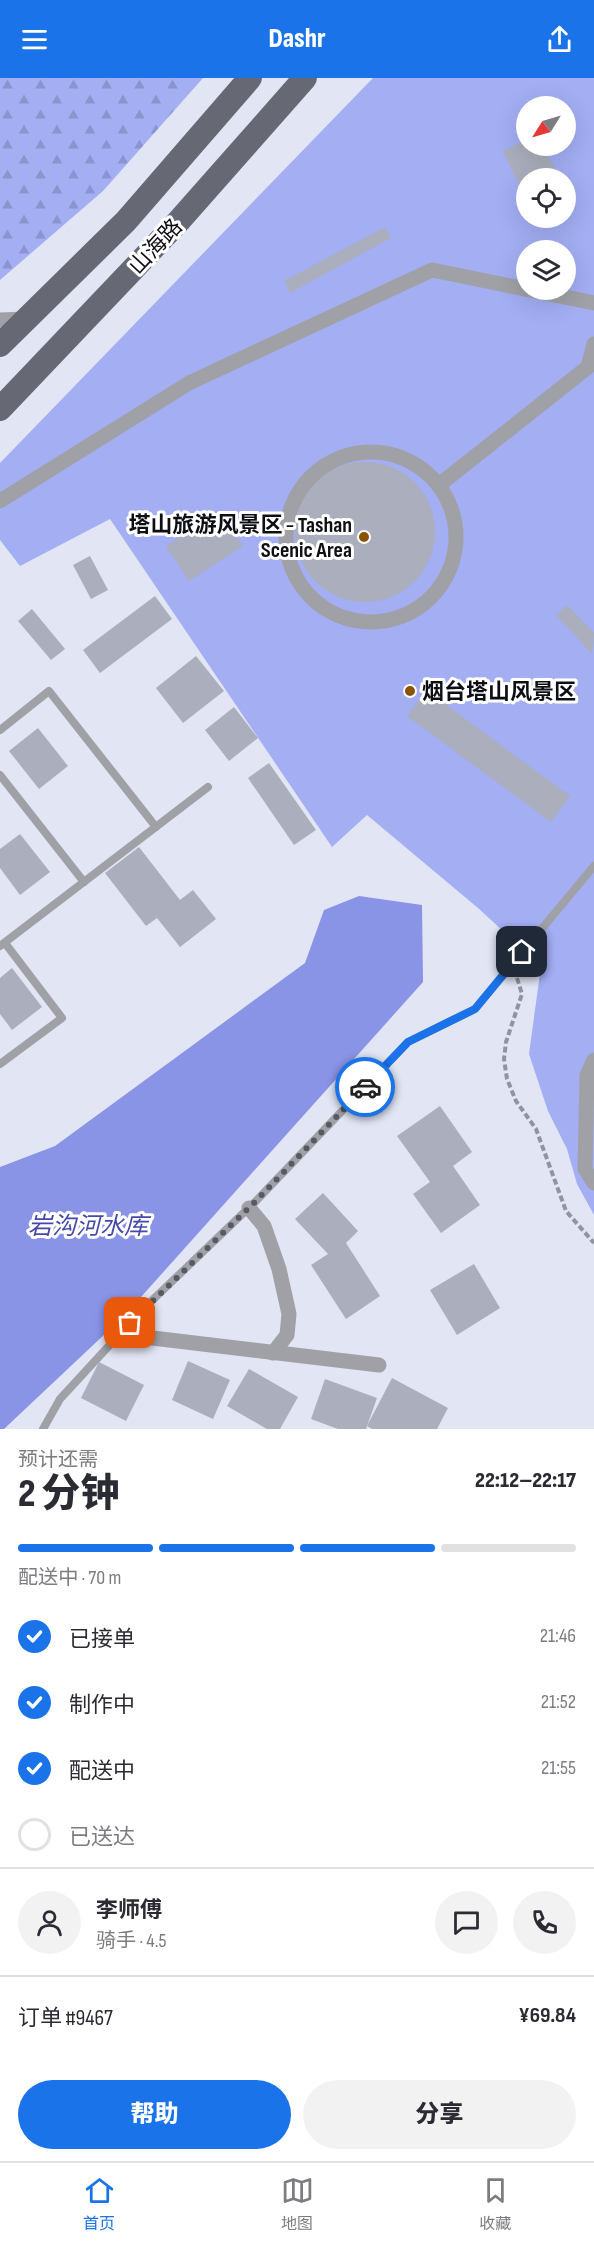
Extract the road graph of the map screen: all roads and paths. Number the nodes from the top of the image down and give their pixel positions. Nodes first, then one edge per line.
1 (250, 78) edge
2 (305, 78) edge
3 (594, 303) edge
4 (25, 319) junction
5 (0, 320) edge
6 (594, 344) edge
7 (0, 345) edge
8 (0, 409) edge
9 (439, 485) junction
10 (0, 501) edge
11 (0, 730) edge
12 (0, 775) edge
13 (208, 787) dead end
14 (156, 827) junction
15 (594, 866) edge
16 (84, 882) junction
17 (2, 944) edge
18 (522, 994) dead end
19 (594, 1060) edge
20 (0, 1064) edge
21 (594, 1183) edge
22 (249, 1208) junction
23 (594, 1243) edge
24 (119, 1334) junction
25 (273, 1353) junction
26 (379, 1365) dead end
27 (43, 1429) edge

1 - 4 main road, 山海路
2 - 8 main road, 山海路
3 - 10 street
4 - 5 street
4 - 7 main road, 山海路
6 - 9 street
9 - 9 street
11 - 14 lane
12 - 16 lane
13 - 14 lane
14 - 16 lane
15 - 22 lane
16 - 17 lane
17 - 20 lane
18 - 23 path
19 - 21 street
22 - 24 lane
22 - 25 street
24 - 25 street
24 - 27 lane
25 - 26 street

